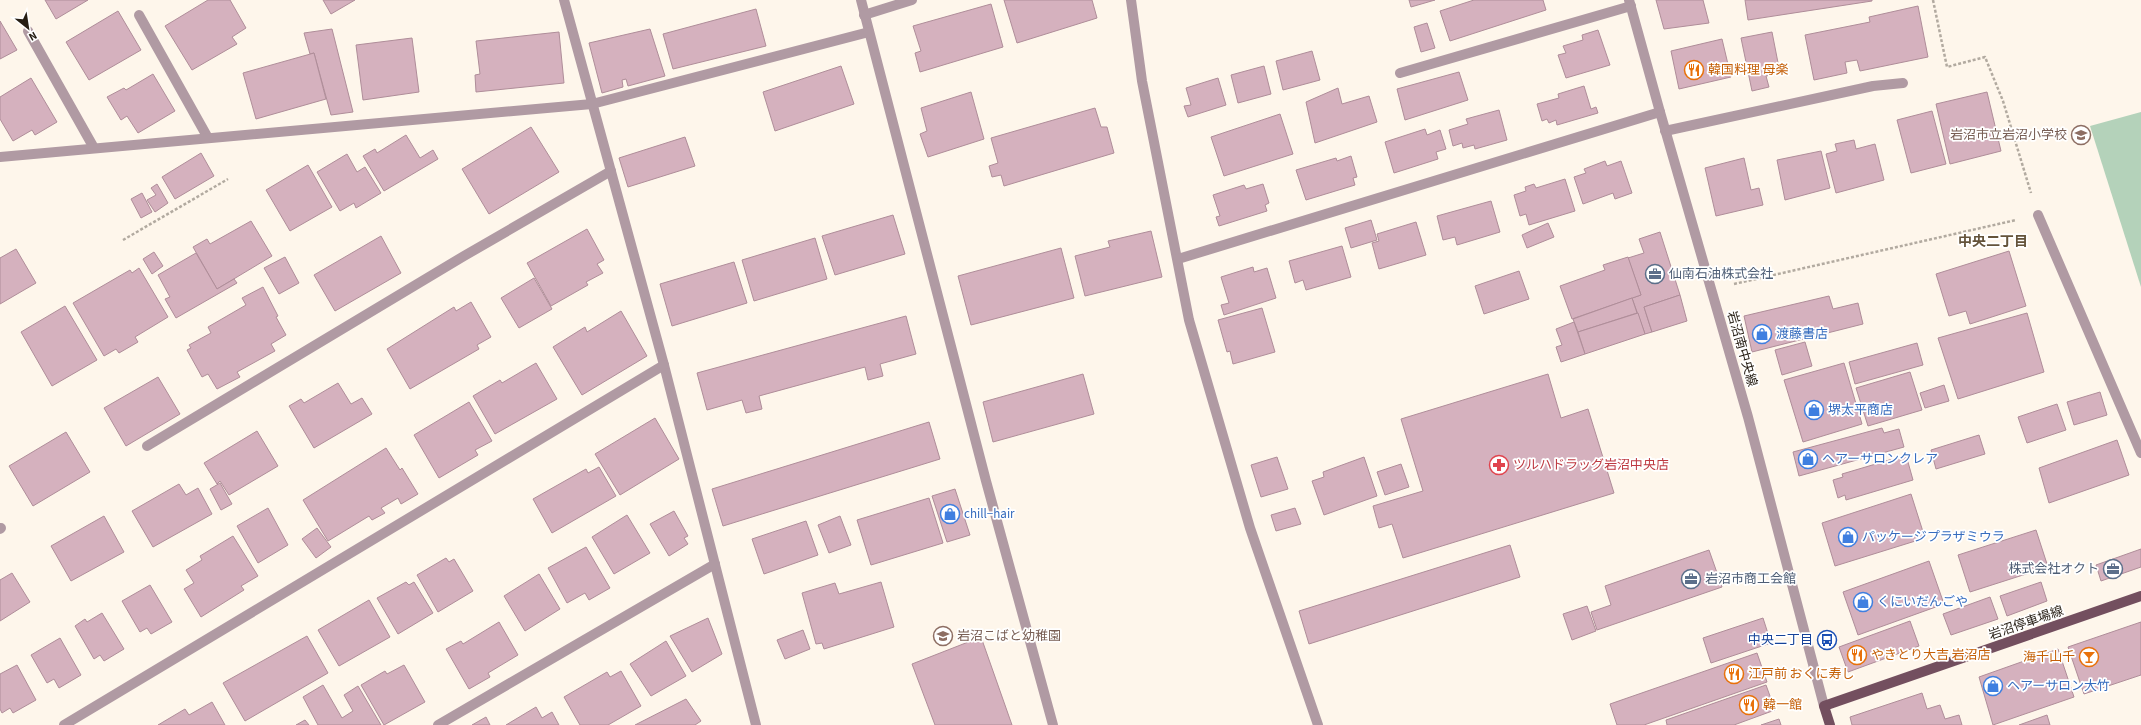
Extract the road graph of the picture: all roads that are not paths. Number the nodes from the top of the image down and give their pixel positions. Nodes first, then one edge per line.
1 (564, 0) edge
2 (861, 0) edge
3 (912, 0) edge
4 (1131, 0) edge
5 (1630, 3) edge
6 (139, 15) dead end
7 (864, 15) junction
8 (28, 31) dead end
9 (869, 32) junction
10 (1400, 73) dead end
11 (1903, 83) dead end
12 (592, 104) junction
13 (1660, 112) junction
14 (1665, 130) junction
15 (208, 138) junction
16 (94, 148) junction
17 (0, 157) edge
18 (611, 171) junction
19 (2038, 215) road end
20 (1178, 259) junction
21 (664, 365) junction
22 (147, 446) dead end
23 (2141, 453) edge
24 (715, 564) junction
25 (2141, 596) edge
26 (1824, 706) junction
27 (64, 725) edge
28 (438, 725) edge
29 (756, 725) edge
30 (1053, 725) edge
31 (1318, 725) edge
32 (1830, 725) edge

1 - 12 street
2 - 7 street
3 - 7 street
4 - 20 street
5 - 10 street
5 - 13 street, 岩沼南中央線
6 - 15 street
7 - 9 street
8 - 16 street
9 - 12 street
9 - 30 street
11 - 14 street
12 - 15 street
12 - 18 street
13 - 14 street, 岩沼南中央線
13 - 20 street
14 - 26 street, 岩沼南中央線
15 - 16 street
16 - 17 street
18 - 21 street
18 - 22 street
19 - 23 street
20 - 31 street
21 - 24 street
21 - 27 street
24 - 28 street
24 - 29 street
25 - 26 main road, 岩沼停車場線
26 - 32 main road

